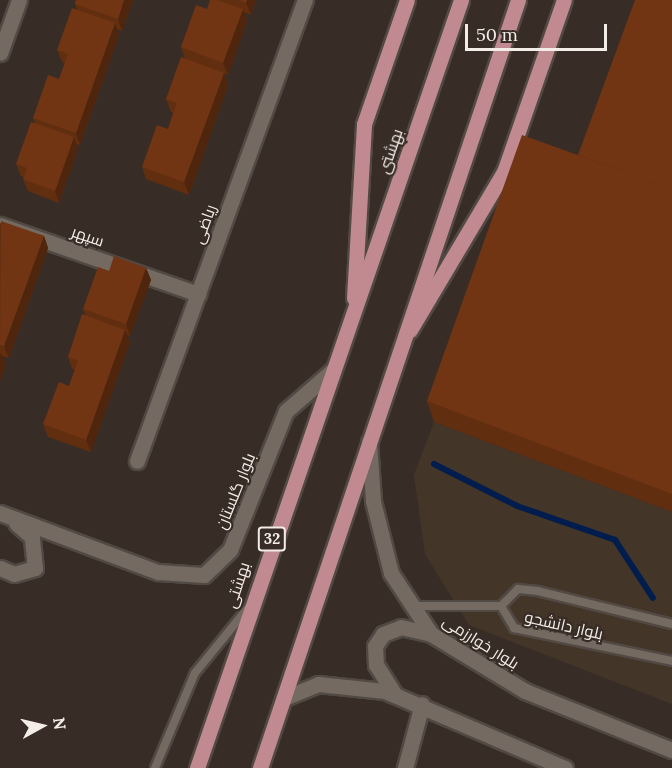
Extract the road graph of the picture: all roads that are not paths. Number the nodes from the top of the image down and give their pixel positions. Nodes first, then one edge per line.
1 (19, 0) edge
2 (305, 0) edge
3 (407, 0) edge
4 (461, 0) edge
5 (518, 0) edge
6 (564, 0) edge
7 (0, 53) edge
8 (0, 225) edge
9 (198, 294) junction
10 (353, 313) junction
11 (399, 348) junction
12 (333, 370) junction
13 (369, 437) junction
14 (137, 461) dead end
15 (4, 514) edge
16 (0, 568) edge
17 (410, 606) junction
18 (501, 606) junction
19 (248, 608) junction
20 (672, 624) edge
21 (431, 634) junction
22 (672, 662) edge
23 (395, 695) junction
24 (284, 698) junction
25 (422, 704) junction
26 (672, 750) edge
27 (547, 764) edge
28 (155, 768) edge
29 (197, 768) edge
30 (260, 768) edge
31 (405, 768) edge
32 (565, 768) edge

1 - 7 street
2 - 9 street, ریاضی
3 - 10 main road
4 - 10 main road, بهشتى / 32
5 - 11 main road
6 - 11 main road
8 - 9 street, سپهر
9 - 14 street, ریاضی
10 - 12 main road, بهشتی / 32
11 - 13 main road
12 - 15 street, بلوار گلستان
12 - 19 main road, بهشتی / 32
13 - 17 street, بلوار خوارزمی
13 - 24 main road
15 - 16 street, بلوار گلستان
17 - 18 lane
17 - 21 street, بلوار خوارزمی
18 - 20 lane, بلوار دانشجو
18 - 22 lane, بلوار دانشجو
19 - 28 lane
19 - 29 main road, بهشتی / 32
21 - 23 street
21 - 26 street, بلوار خوارزمی
23 - 24 street
23 - 25 street
24 - 30 main road
25 - 27 street
25 - 31 street
27 - 32 street

